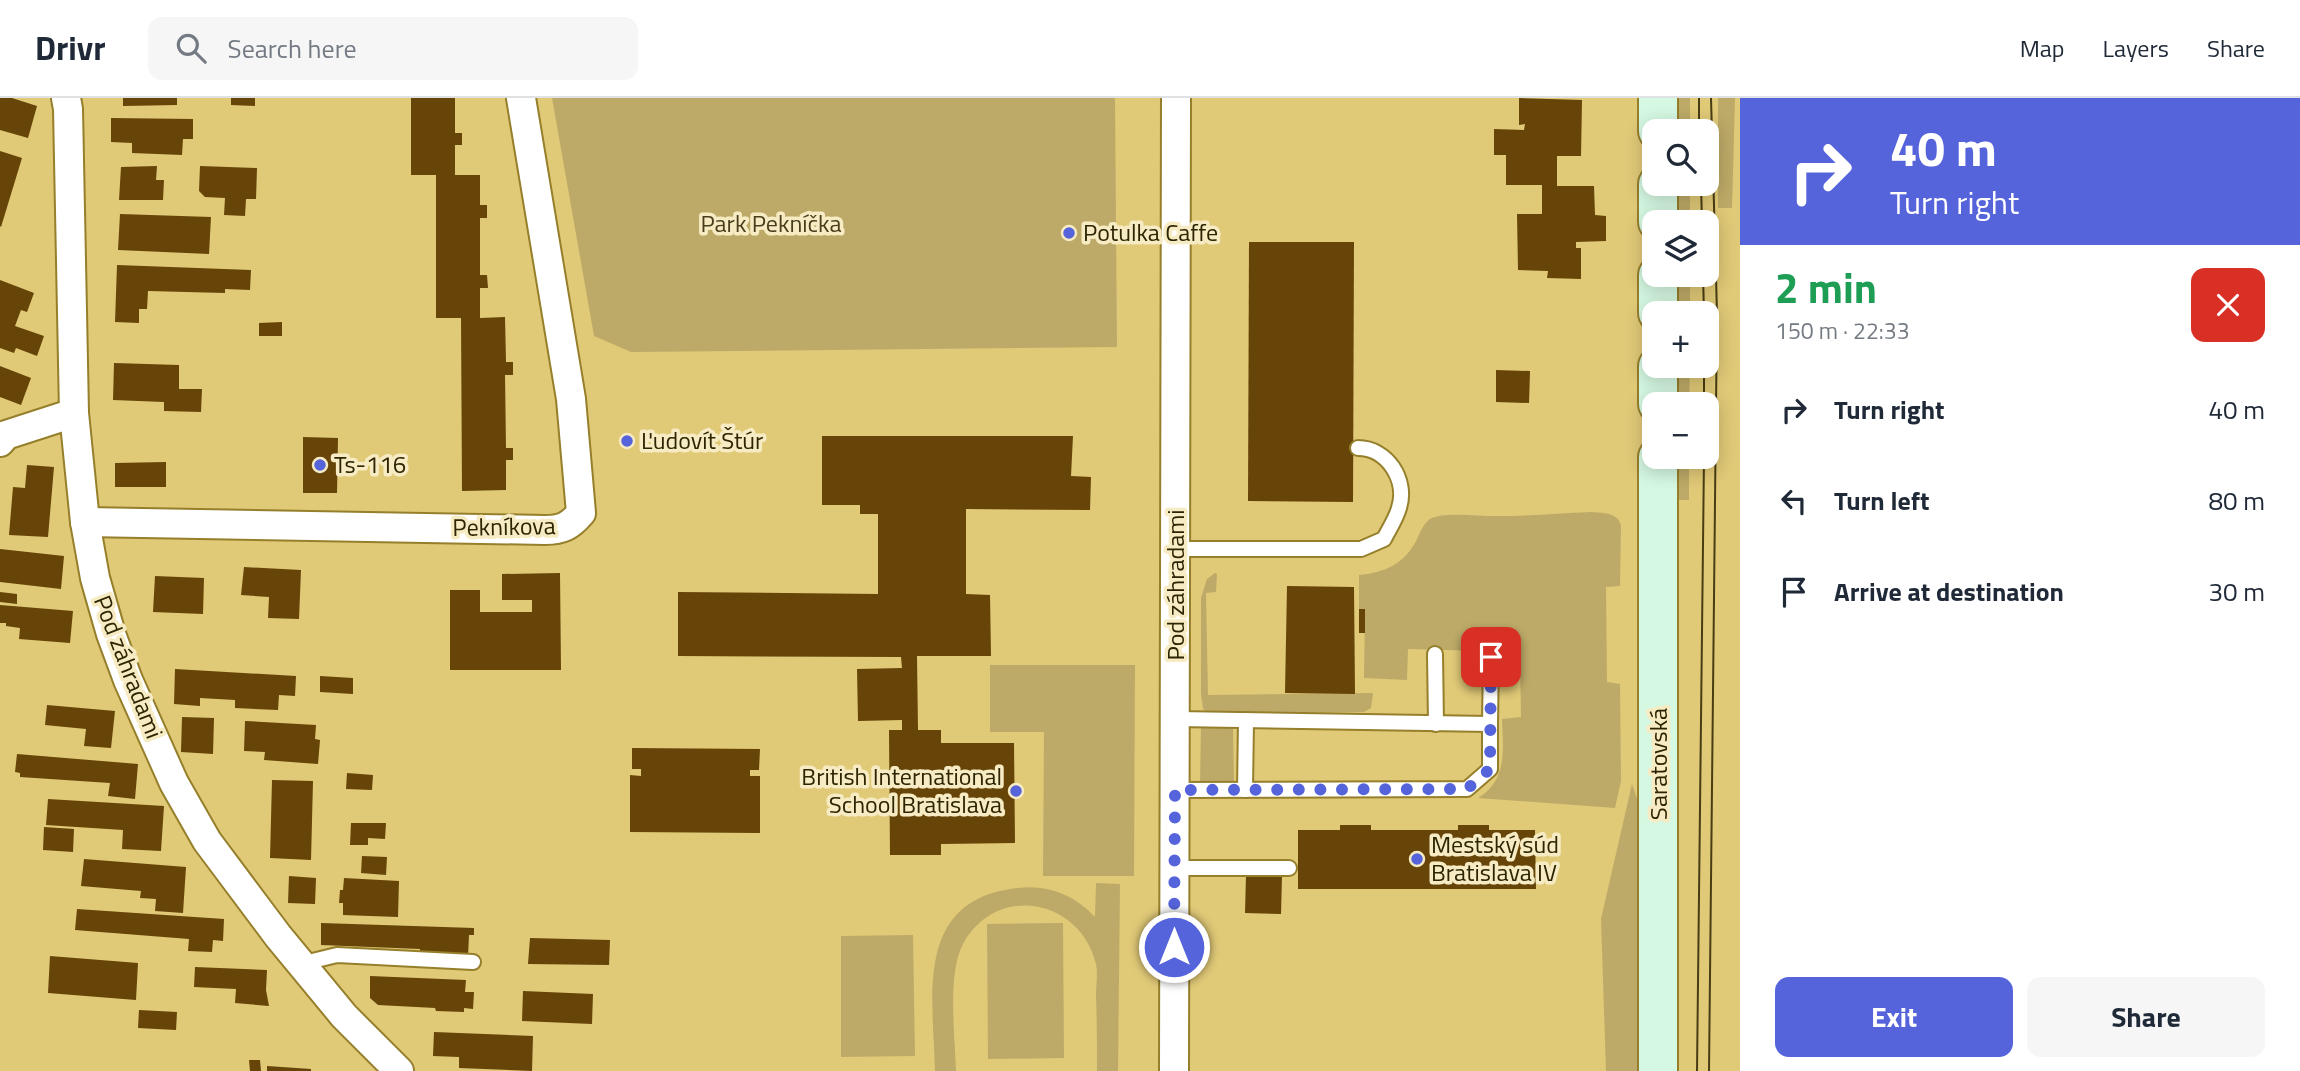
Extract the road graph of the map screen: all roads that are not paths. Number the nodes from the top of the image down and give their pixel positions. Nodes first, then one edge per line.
1 (66, 98) edge
2 (521, 98) edge
3 (1176, 98) edge
4 (1658, 98) edge
5 (1658, 119) edge
6 (74, 413) junction
7 (0, 442) edge
8 (1358, 449) dead end
9 (1658, 469) edge
10 (85, 522) junction
11 (1176, 549) junction
12 (1435, 654) dead end
13 (1491, 657) dead end
14 (1176, 719) junction
15 (1246, 720) junction
16 (1436, 724) junction
17 (1490, 724) junction
18 (1175, 790) junction
19 (1245, 790) junction
20 (1175, 868) junction
21 (1289, 868) dead end
22 (473, 962) dead end
23 (300, 964) junction
24 (399, 1071) edge
25 (1174, 1071) edge
26 (1658, 1071) edge

1 - 6 street, Pod záhradami
2 - 10 street, Pekníkova
3 - 11 street, Pod záhradami
4 - 5 main road
6 - 7 street
6 - 10 street, Pod záhradami
8 - 11 lane
9 - 26 main road, Saratovská
10 - 23 street, Pod záhradami
11 - 14 street, Pod záhradami
12 - 16 lane
13 - 17 lane
14 - 15 lane
14 - 18 street, Pod záhradami
15 - 16 lane
15 - 19 lane
16 - 17 lane
17 - 19 lane
18 - 19 lane
18 - 20 street, Pod záhradami
20 - 21 lane
20 - 25 street, Pod záhradami
22 - 23 lane
23 - 24 street, Pod záhradami

